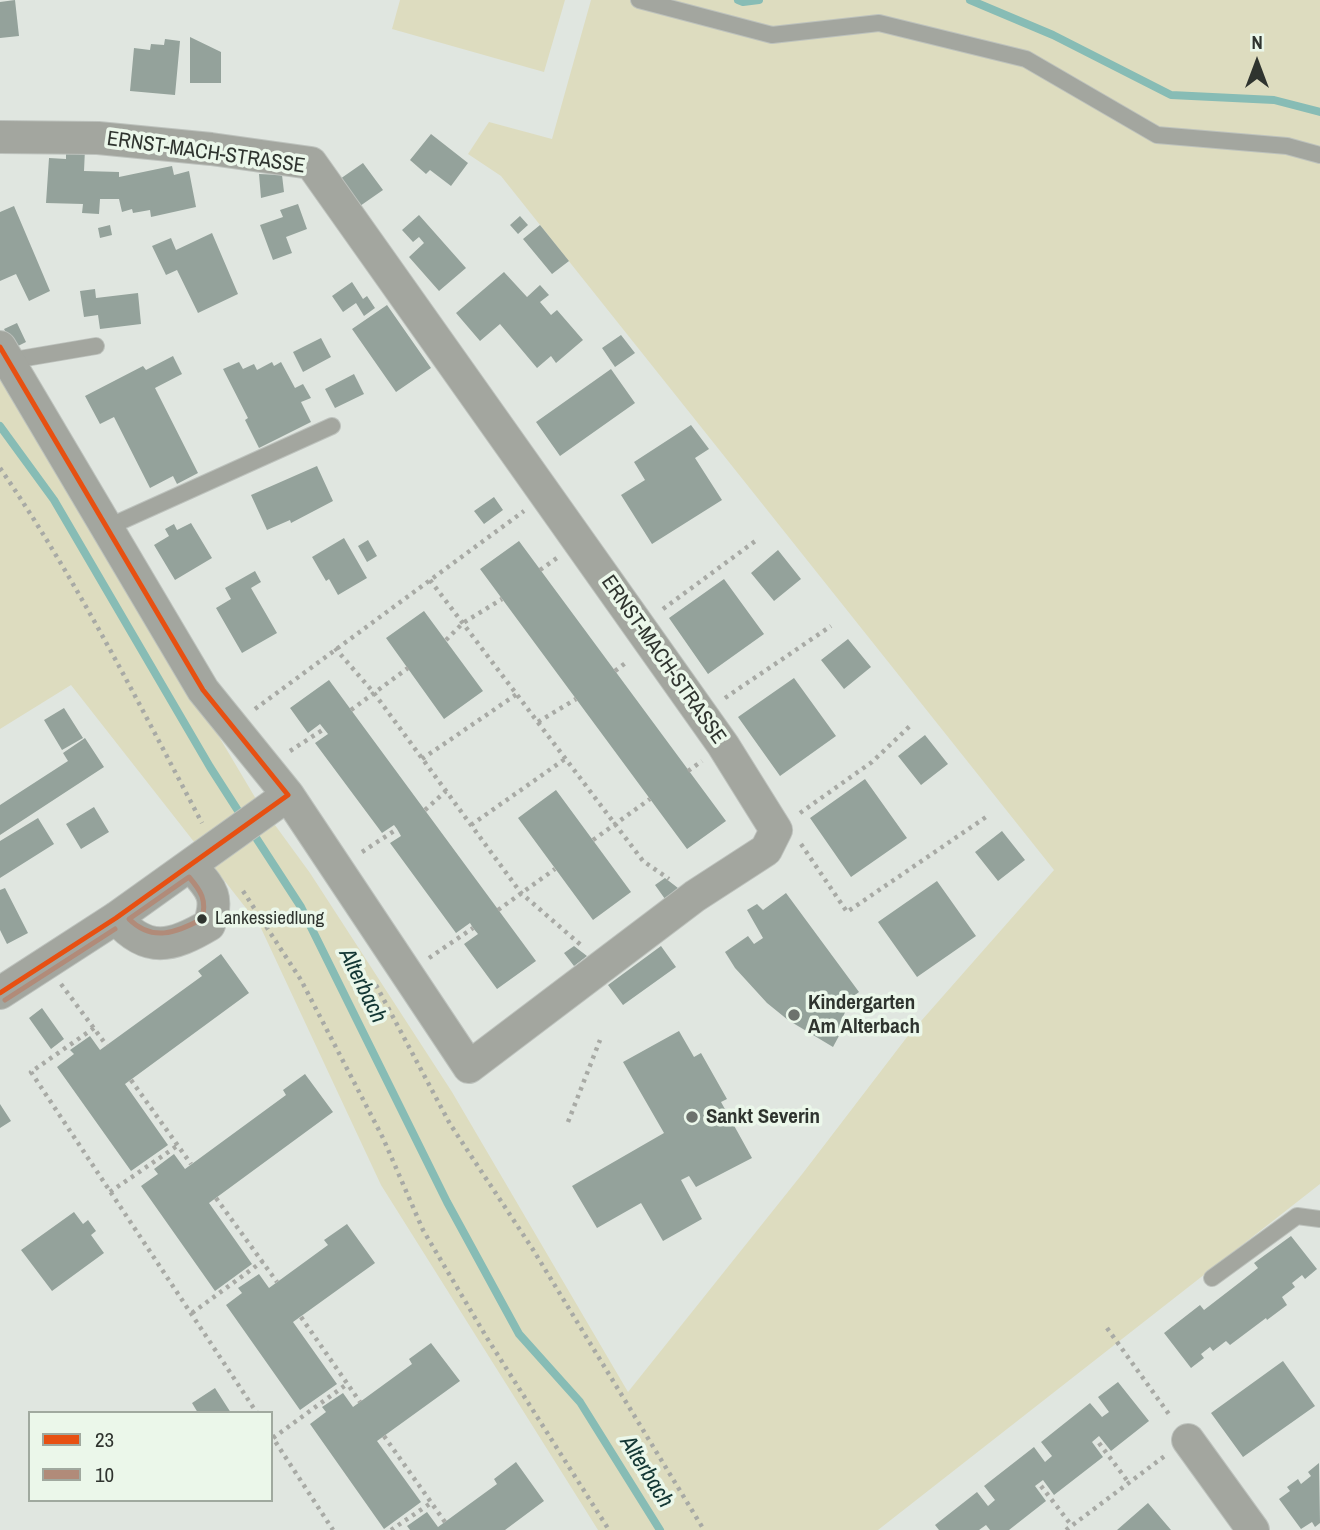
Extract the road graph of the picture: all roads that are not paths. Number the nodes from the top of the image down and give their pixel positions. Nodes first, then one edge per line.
1 (639, 0) edge
2 (0, 137) edge
3 (1320, 155) edge
4 (96, 346) dead end
5 (4, 354) edge
6 (332, 426) dead end
7 (106, 528) junction
8 (276, 803) junction
9 (190, 866) junction
10 (116, 918) junction
11 (0, 993) edge
12 (1320, 1219) edge
13 (1212, 1278) dead end
14 (1188, 1440) road end
15 (1253, 1530) edge

1 - 3 lane
2 - 8 street, ERNST-MACH-STRASSE
4 - 5 lane
5 - 7 street
6 - 7 lane
7 - 8 street
8 - 9 street
9 - 10 street
9 - 10 street
10 - 11 street
12 - 13 lane
14 - 15 street

